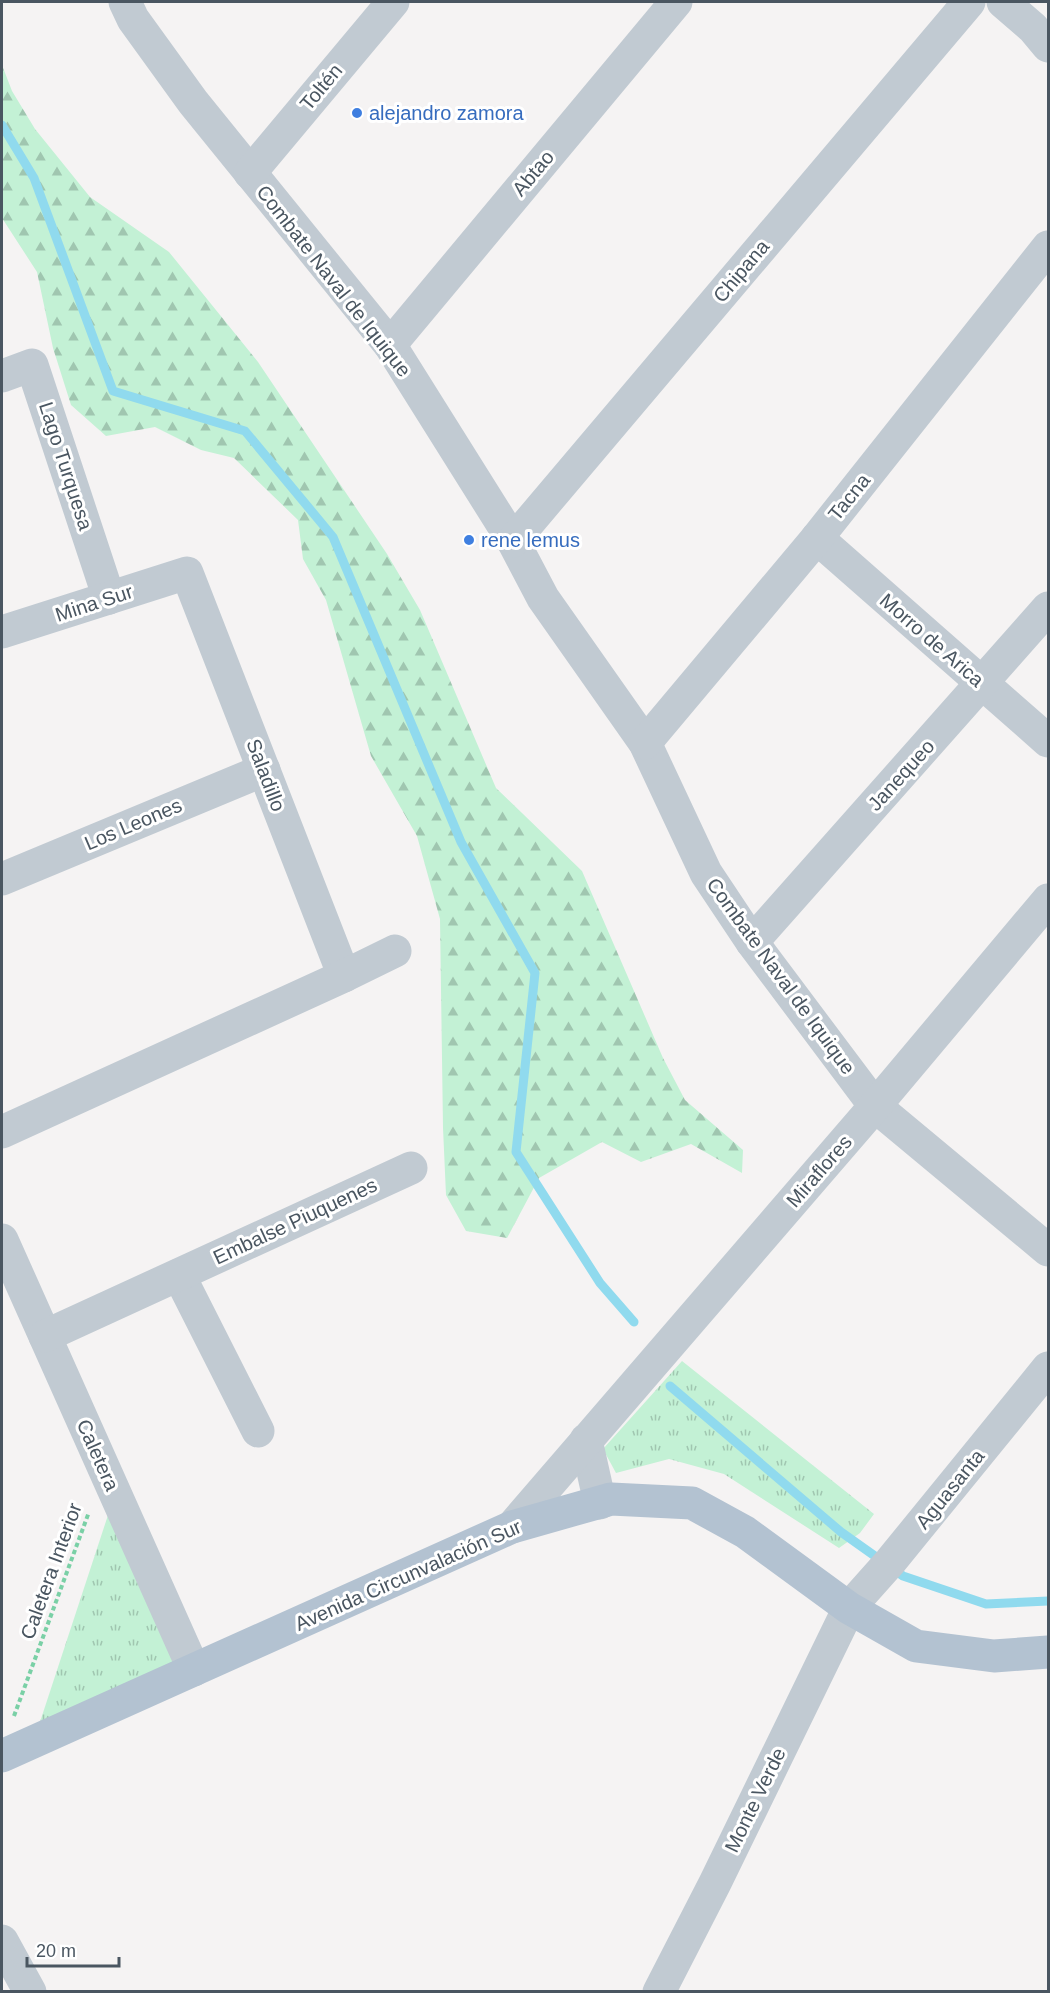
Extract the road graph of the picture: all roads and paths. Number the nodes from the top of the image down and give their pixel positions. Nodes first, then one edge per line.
1 (125, 2) edge
2 (393, 2) edge
3 (676, 2) edge
4 (969, 2) edge
5 (1003, 2) edge
6 (1048, 46) edge
7 (250, 173) junction
8 (1048, 247) edge
9 (390, 345) junction
10 (2, 376) edge
11 (817, 538) junction
12 (513, 541) junction
13 (187, 573) joint
14 (109, 598) junction
15 (1048, 608) edge
16 (2, 632) edge
17 (982, 684) junction
18 (1048, 741) edge
19 (645, 743) junction
20 (264, 770) junction
21 (2, 879) edge
22 (1048, 900) edge
23 (752, 942) junction
24 (395, 951) dead end
25 (344, 976) junction
26 (875, 1106) junction
27 (2, 1132) edge
28 (411, 1168) dead end
29 (2, 1240) edge
30 (1048, 1250) edge
31 (179, 1275) junction
32 (45, 1336) junction
33 (1048, 1368) edge
34 (258, 1431) dead end
35 (586, 1440) junction
36 (104, 1469) junction
37 (600, 1503) junction
38 (512, 1527) junction
39 (849, 1608) junction
40 (1048, 1652) edge
41 (194, 1670) junction
42 (13, 1718) dead end
43 (2, 1756) edge
44 (2, 1941) edge
45 (30, 1992) edge
46 (660, 1992) edge

1 - 7 street, Combate Naval de Iquique
2 - 7 street, Toltén
3 - 9 street, Abtao
4 - 12 street, Chipana
5 - 6 street
7 - 9 street, Combate Naval de Iquique
8 - 11 street, Tacna
9 - 12 street, Combate Naval de Iquique
10 - 14 street, Lago Turquesa
11 - 17 street, Morro de Arica
11 - 19 street, Tacna
12 - 19 street, Combate Naval de Iquique
13 - 14 street, Mina Sur
13 - 20 street, Saladillo
14 - 16 street, Mina Sur
15 - 17 street, Janequeo
17 - 18 street, Morro de Arica
17 - 23 street, Janequeo
19 - 23 street, Combate Naval de Iquique
20 - 21 street, Los Leones
20 - 25 street, Saladillo
22 - 26 street, Miraflores
23 - 26 street, Combate Naval de Iquique
24 - 25 street
25 - 27 street
26 - 30 street, Combate Naval de Iquique
26 - 35 street, Miraflores
28 - 31 street, Embalse Piuquenes
29 - 32 street, Caletera
31 - 32 street, Embalse Piuquenes
31 - 34 street
32 - 36 street, Caletera
33 - 39 street, Aguasanta
35 - 37 street
35 - 38 street, Miraflores
36 - 41 street, Caletera
36 - 42 path, Caletera Interior
37 - 38 main road, Avenida Circunvalación Sur
37 - 39 main road, Avenida Circunvalación Sur
38 - 41 main road, Avenida Circunvalación Sur
39 - 40 main road, Avenida Circunvalación Sur
39 - 46 street, Monte Verde
41 - 43 main road, Avenida Circunvalación Sur
44 - 45 street

